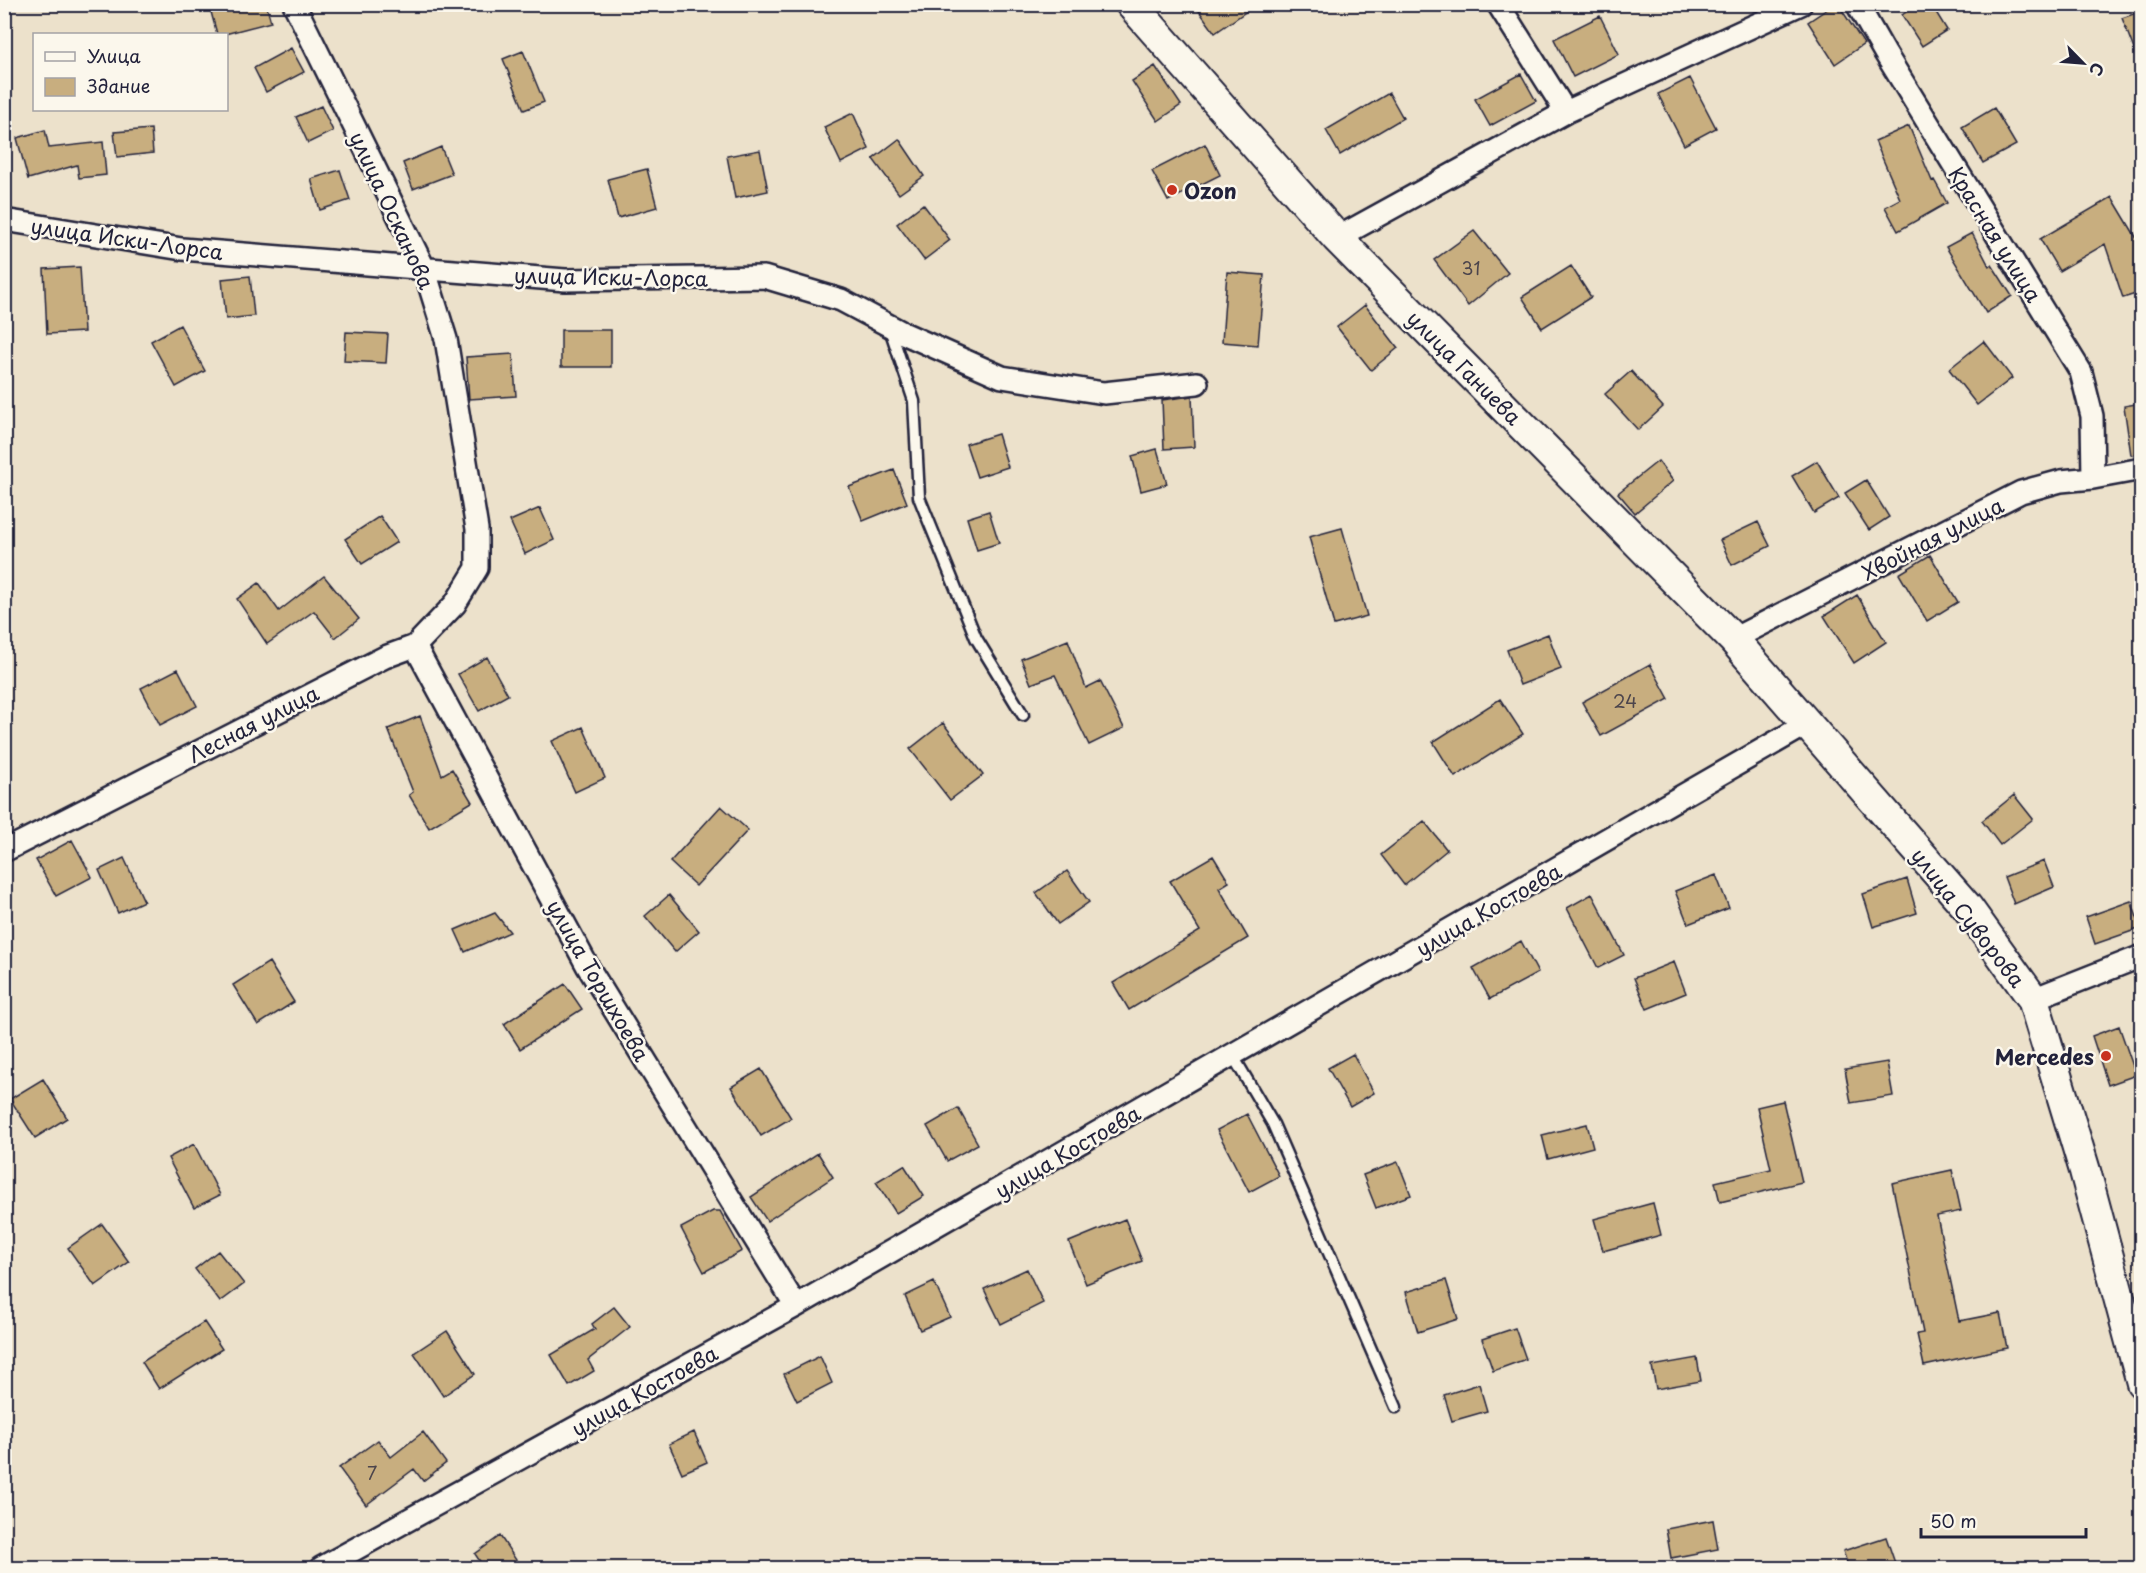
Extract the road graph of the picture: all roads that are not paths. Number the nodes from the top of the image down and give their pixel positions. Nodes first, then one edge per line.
1 (294, 4) edge
2 (1131, 4) edge
3 (1498, 4) edge
4 (1801, 4) edge
5 (1857, 4) edge
6 (1566, 111) junction
7 (4, 220) edge
8 (1337, 238) junction
9 (424, 268) junction
10 (889, 326) junction
11 (1197, 383) dead end
12 (2142, 469) edge
13 (2093, 477) junction
14 (477, 568) joint
15 (1733, 639) junction
16 (415, 646) junction
17 (1023, 715) dead end
18 (1807, 724) junction
19 (4, 850) edge
20 (2142, 956) edge
21 (2033, 999) junction
22 (1233, 1056) junction
23 (796, 1306) junction
24 (2142, 1383) edge
25 (1396, 1407) dead end
26 (321, 1569) edge

1 - 9 street, улица Осканова
2 - 8 main road, улица Ганиева
3 - 6 street
4 - 6 street
5 - 13 street, Красная улица
6 - 8 street
7 - 9 street, улица Иски-Лорса
8 - 15 main road, улица Ганиева
9 - 10 street, улица Иски-Лорса
9 - 14 street, улица Осканова
10 - 11 street, улица Иски-Лорса
10 - 17 lane
12 - 13 street, Хвойная улица
13 - 15 street, Хвойная улица
14 - 16 street, Лесная улица
15 - 18 main road, улица Ганиева
16 - 19 street, Лесная улица
16 - 23 street, улица Торшхоева
18 - 21 main road, улица Суворова
18 - 22 street, улица Костоева
20 - 21 street
21 - 24 main road, улица Суворова
22 - 23 street, улица Костоева
22 - 25 lane
23 - 26 street, улица Костоева

